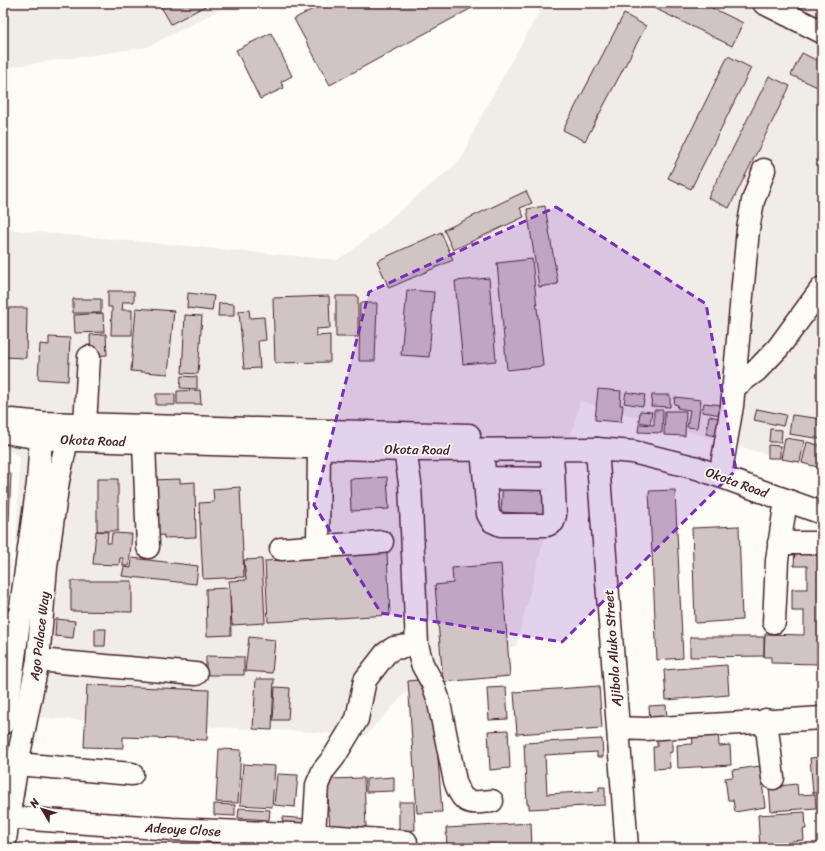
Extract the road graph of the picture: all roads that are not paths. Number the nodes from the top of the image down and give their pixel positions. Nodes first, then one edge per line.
1 (764, 3) edge
2 (822, 32) edge
3 (764, 170) dead end
4 (822, 288) edge
5 (89, 356) dead end
6 (734, 388) junction
7 (3, 419) edge
8 (75, 429) junction
9 (42, 431) junction
10 (3, 432) edge
11 (144, 442) junction
12 (319, 447) junction
13 (551, 449) junction
14 (597, 449) junction
15 (405, 450) junction
16 (482, 450) junction
17 (722, 465) junction
18 (485, 478) junction
19 (553, 479) junction
20 (822, 498) edge
21 (786, 500) junction
22 (822, 513) edge
23 (382, 542) dead end
24 (822, 543) edge
25 (779, 544) junction
26 (318, 546) junction
27 (148, 547) dead end
28 (280, 549) dead end
29 (11, 622) edge
30 (774, 622) dead end
31 (417, 645) junction
32 (38, 660) junction
33 (196, 674) dead end
34 (822, 718) edge
35 (766, 720) junction
36 (3, 723) edge
37 (618, 728) junction
38 (18, 764) junction
39 (132, 774) dead end
40 (774, 778) dead end
41 (492, 801) dead end
42 (5, 817) edge
43 (314, 835) junction
44 (406, 842) dead end
45 (4, 848) edge
46 (627, 848) edge

1 - 2 main road
3 - 6 main road
4 - 6 main road
5 - 8 main road, Ago Palace Way
6 - 17 main road
7 - 9 main road, Okota Road
8 - 9 main road, Okota Road
8 - 11 main road, Okota Road
8 - 17 main road, Okota Road
8 - 32 main road, Ago Palace Way
9 - 10 main road, Okota Road
9 - 29 main road, Ago Palace Way
11 - 12 main road, Okota Road
11 - 27 main road
12 - 15 main road, Okota Road
12 - 26 main road
13 - 14 main road, Okota Road
13 - 16 main road, Okota Road
13 - 19 main road
14 - 21 main road, Okota Road
14 - 37 main road, Ajibola Aluko Street
15 - 16 main road, Okota Road
15 - 31 main road
16 - 18 main road
17 - 20 main road, Okota Road
18 - 19 main road
18 - 19 main road
21 - 22 main road, Okota Road
21 - 25 main road
23 - 26 main road
24 - 25 main road
25 - 30 main road
26 - 28 main road
29 - 36 main road, Ago Palace Way
31 - 41 main road
31 - 43 main road
32 - 33 main road
32 - 38 main road, Ago Palace Way
34 - 35 main road
35 - 37 main road
35 - 40 main road
37 - 46 main road, Ajibola Aluko Street
38 - 39 main road
38 - 42 main road, Ago Palace Way
42 - 43 main road, Adeoye Close
42 - 45 main road, Ago Palace Way
43 - 44 main road, Adeoye Close

